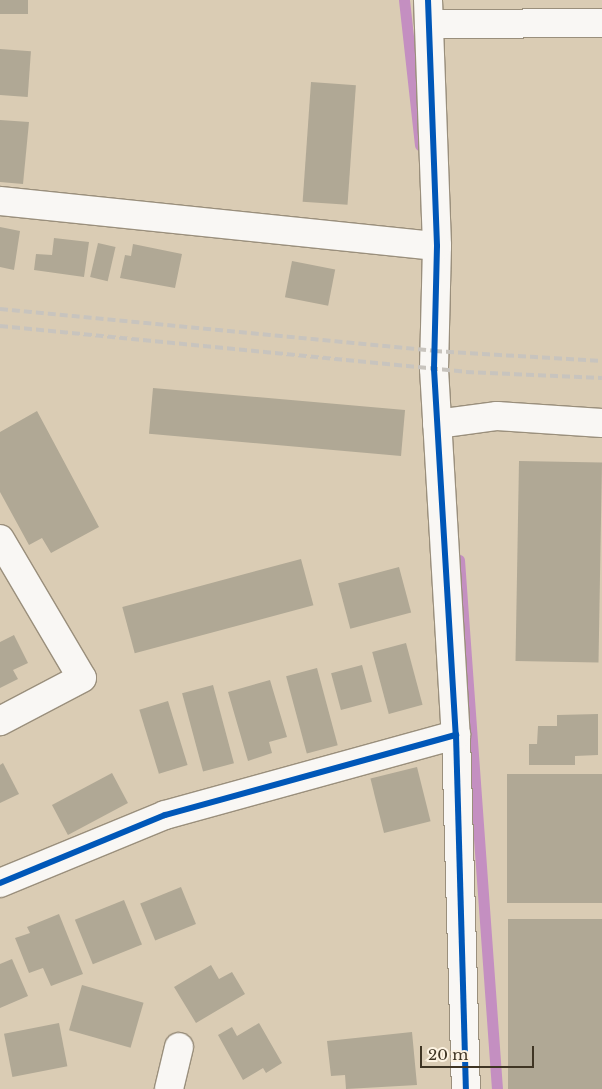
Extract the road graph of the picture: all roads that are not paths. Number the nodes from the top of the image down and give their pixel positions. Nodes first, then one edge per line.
1 (428, 12) edge
2 (602, 23) edge
3 (0, 201) edge
4 (437, 246) junction
5 (602, 423) edge
6 (436, 424) junction
7 (0, 539) edge
8 (0, 722) edge
9 (456, 735) junction
10 (0, 883) edge
11 (179, 1047) dead end
12 (169, 1089) edge
13 (466, 1089) edge

1 - 2 street
1 - 4 street
3 - 4 street
4 - 6 street
5 - 6 street
6 - 9 street
7 - 8 street
9 - 10 street
9 - 13 street
11 - 12 street

